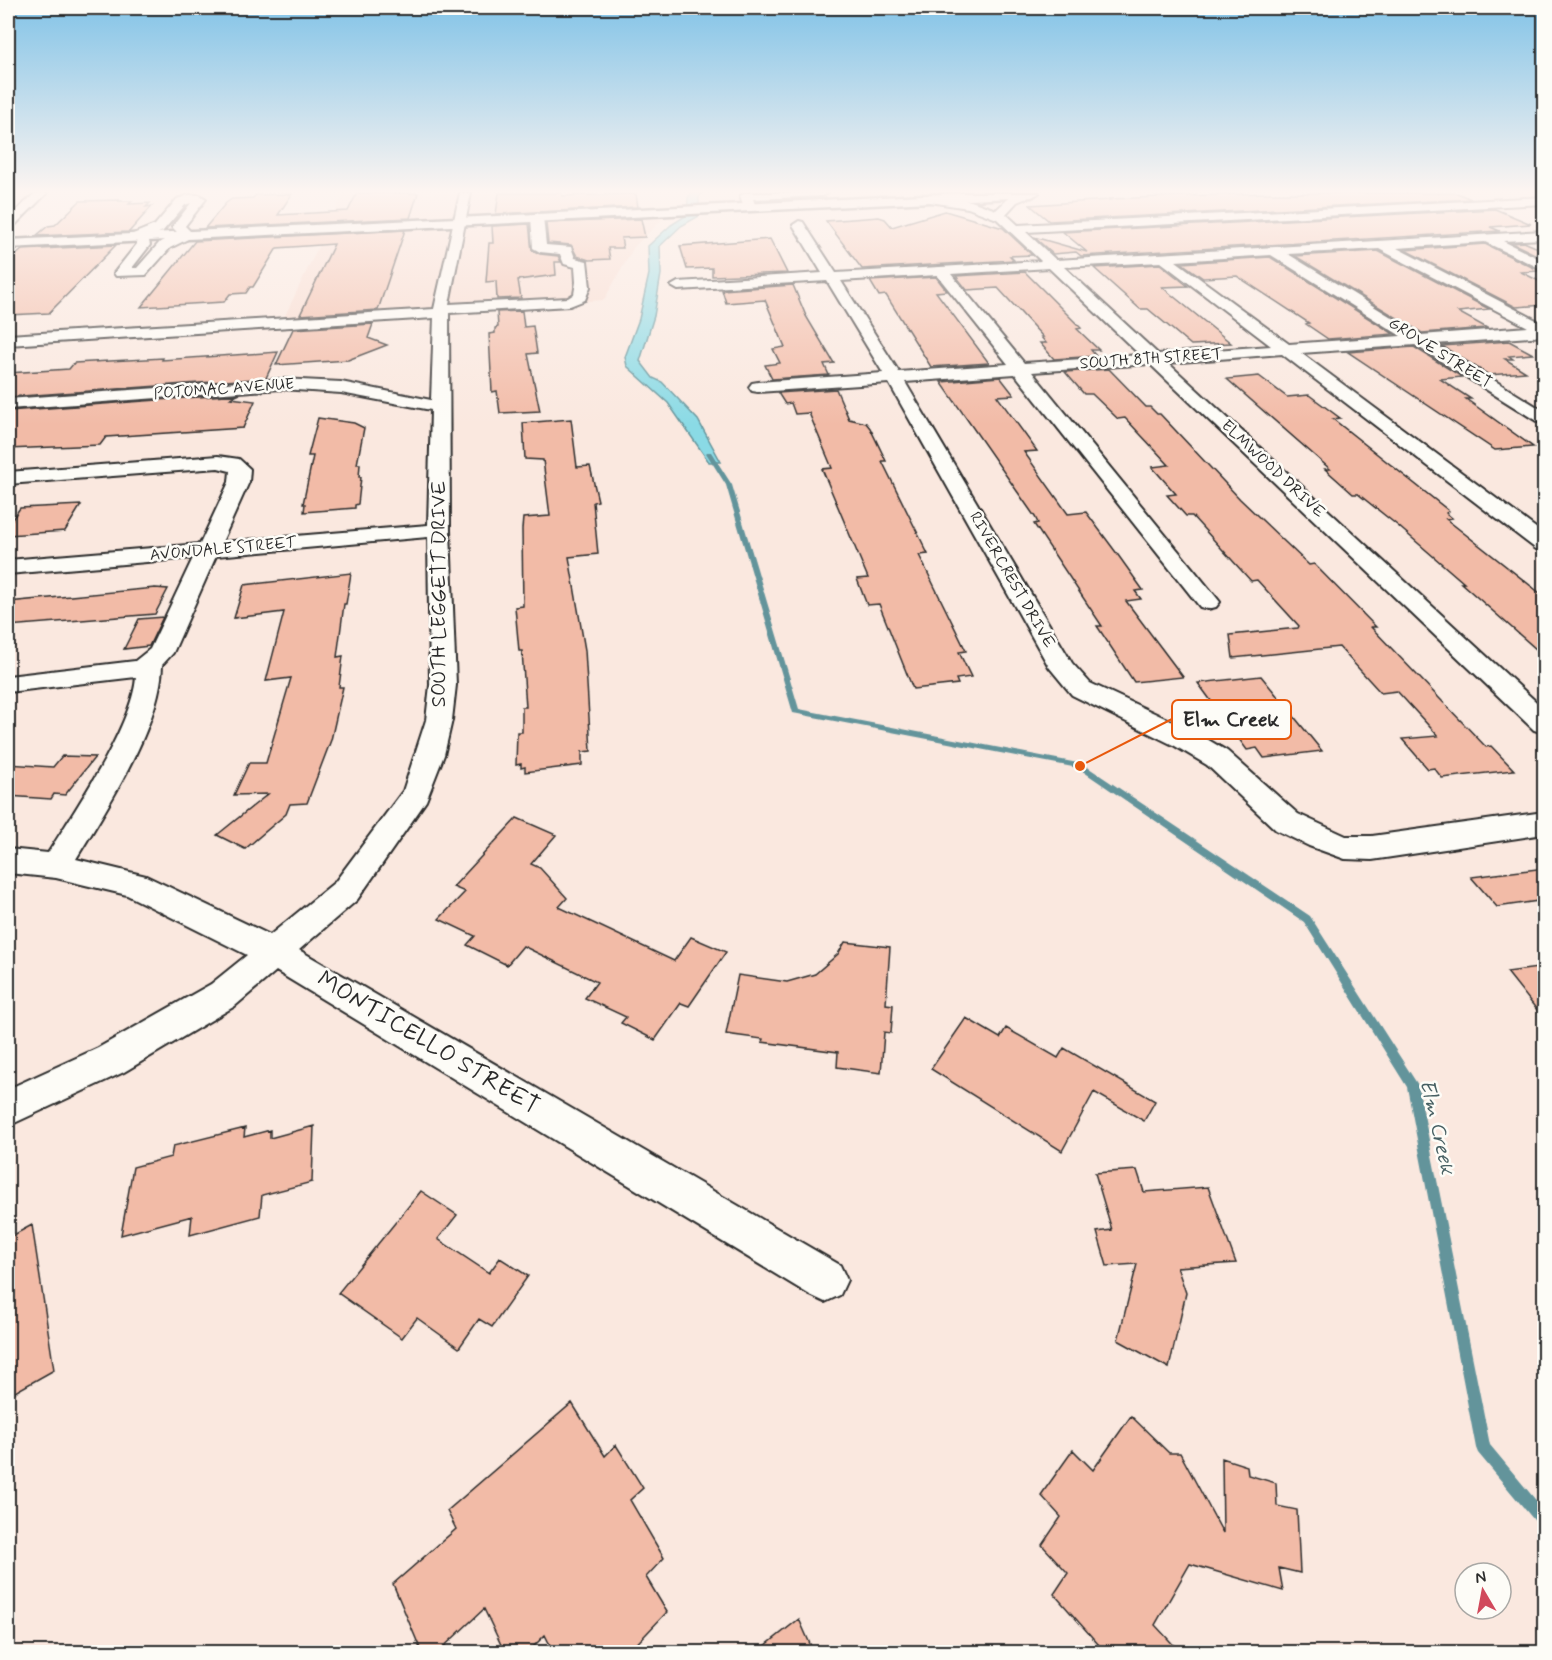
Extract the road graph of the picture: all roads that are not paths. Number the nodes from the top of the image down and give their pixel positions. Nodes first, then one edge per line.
1 (123, 270) edge
2 (142, 270) edge
3 (449, 270) edge
4 (582, 270) edge
5 (827, 270) edge
6 (934, 270) edge
7 (941, 270) edge
8 (1060, 270) edge
9 (1181, 270) edge
10 (1306, 270) edge
11 (1432, 270) edge
12 (831, 277) junction
13 (678, 286) dead end
14 (441, 311) junction
15 (1545, 330) edge
16 (8, 340) edge
17 (1419, 340) junction
18 (1286, 349) junction
19 (1155, 358) junction
20 (1020, 368) junction
21 (894, 377) junction
22 (759, 387) dead end
23 (8, 404) edge
24 (439, 407) junction
25 (1545, 418) edge
26 (8, 478) edge
27 (438, 530) junction
28 (1545, 544) edge
29 (209, 550) junction
30 (8, 567) edge
31 (1208, 602) dead end
32 (149, 663) junction
33 (8, 684) edge
34 (1545, 724) edge
35 (1545, 824) edge
36 (8, 861) edge
37 (56, 866) junction
38 (273, 952) junction
39 (8, 1108) edge
40 (825, 1280) dead end

1 - 2 street
3 - 14 street, SOUTH LEGGETT DRIVE
4 - 14 street
5 - 12 street, RIVERCREST DRIVE
6 - 12 street
7 - 20 street
8 - 19 street, ELMWOOD DRIVE
9 - 18 street
10 - 17 street, GROVE STREET
11 - 15 street
12 - 13 street
12 - 21 street, RIVERCREST DRIVE
14 - 16 street
14 - 24 street, SOUTH LEGGETT DRIVE
15 - 17 street, SOUTH 8TH STREET
17 - 18 street, SOUTH 8TH STREET
17 - 25 street, GROVE STREET
18 - 19 street, SOUTH 8TH STREET
18 - 28 street
19 - 20 street, SOUTH 8TH STREET
19 - 34 street, ELMWOOD DRIVE
20 - 21 street, SOUTH 8TH STREET
20 - 31 street
21 - 22 street, SOUTH 8TH STREET
21 - 35 street, RIVERCREST DRIVE
23 - 24 street, POTOMAC AVENUE
24 - 27 street, SOUTH LEGGETT DRIVE
26 - 29 street
27 - 29 street, AVONDALE STREET
27 - 38 street, SOUTH LEGGETT DRIVE
29 - 30 street, AVONDALE STREET
29 - 32 street
32 - 33 street
32 - 37 street
36 - 37 street, MONTICELLO STREET
37 - 38 street, MONTICELLO STREET
38 - 39 street, SOUTH LEGGETT DRIVE
38 - 40 street, MONTICELLO STREET

